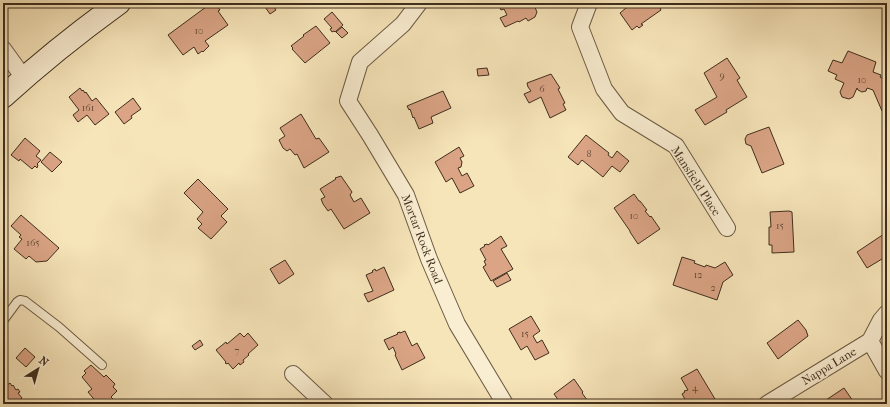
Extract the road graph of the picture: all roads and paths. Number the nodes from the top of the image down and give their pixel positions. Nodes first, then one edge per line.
1 (119, 3) edge
2 (419, 3) edge
3 (589, 3) edge
4 (3, 49) edge
5 (24, 78) junction
6 (3, 97) edge
7 (726, 228) dead end
8 (887, 313) edge
9 (3, 321) edge
10 (870, 341) junction
11 (102, 365) dead end
12 (887, 371) edge
13 (293, 374) dead end
14 (325, 404) edge
15 (505, 404) edge
16 (767, 404) edge

1 - 5 main road
2 - 15 street, Mortar Rock Road
3 - 7 street, Mansfield Place
4 - 5 street
5 - 6 main road
8 - 10 street
9 - 11 lane
10 - 12 street
10 - 16 street, Nappa Lane
13 - 14 street

